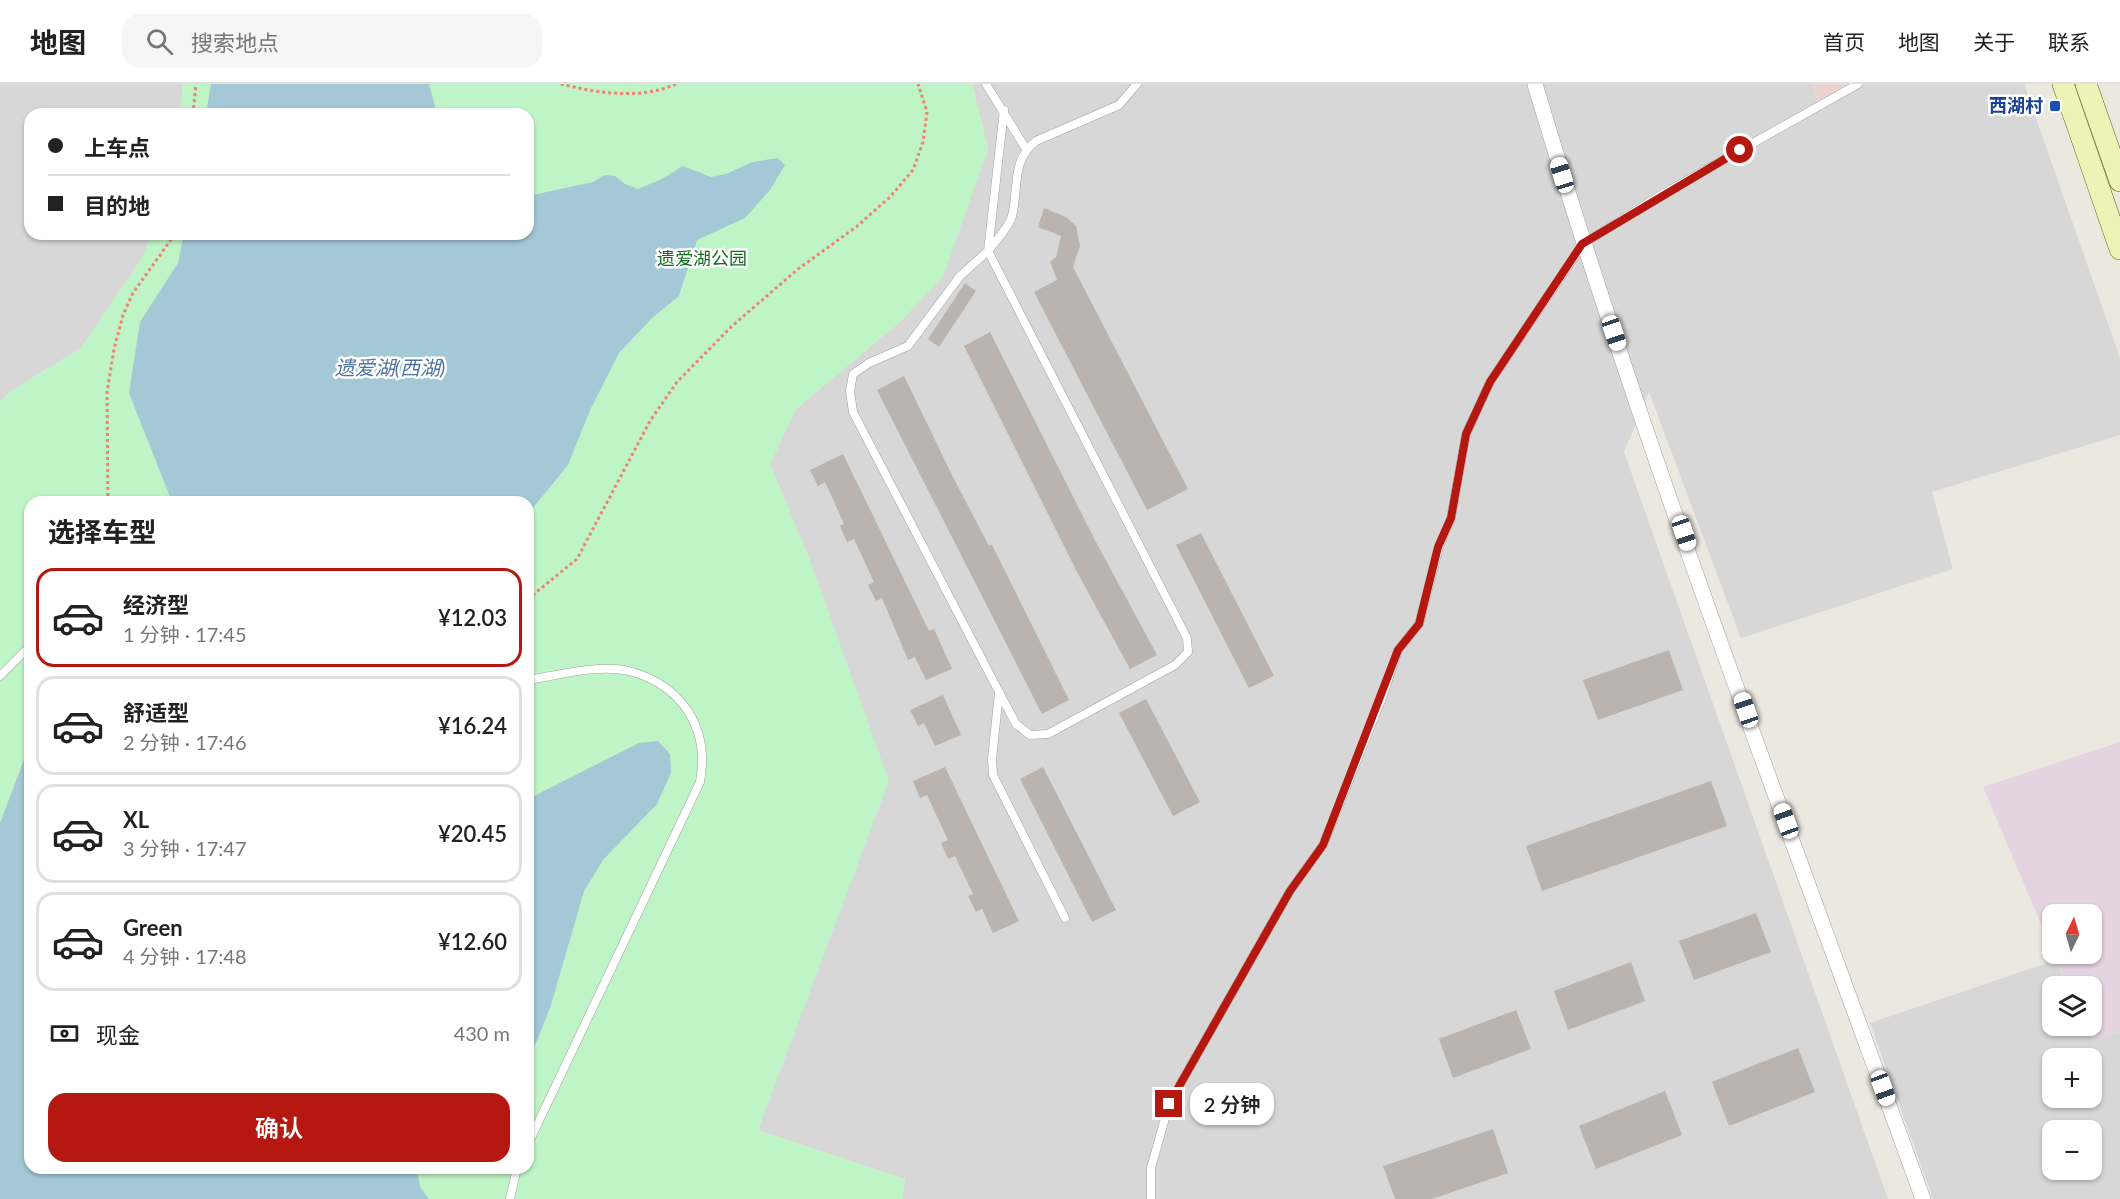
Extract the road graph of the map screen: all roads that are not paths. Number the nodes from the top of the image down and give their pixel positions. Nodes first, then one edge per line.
1 (986, 84) edge
2 (1137, 84) edge
3 (1535, 84) edge
4 (1858, 84) edge
5 (2063, 84) edge
6 (2086, 84) edge
7 (1004, 110) junction
8 (1026, 149) junction
9 (2120, 181) edge
10 (1582, 244) junction
11 (2120, 249) edge
12 (988, 251) junction
13 (24, 652) edge
14 (0, 676) edge
15 (534, 679) edge
16 (999, 692) junction
17 (1065, 918) dead end
18 (534, 1131) edge
19 (516, 1174) edge
20 (510, 1199) edge
21 (1151, 1199) edge
22 (1923, 1199) edge

1 - 7 lane
2 - 8 lane
3 - 10 street
4 - 10 lane
5 - 11 main road
6 - 9 main road
7 - 8 lane
7 - 12 lane
8 - 12 lane
10 - 21 lane
10 - 22 street
12 - 16 lane
12 - 16 lane
13 - 14 lane
15 - 18 lane
16 - 17 lane
19 - 20 lane

